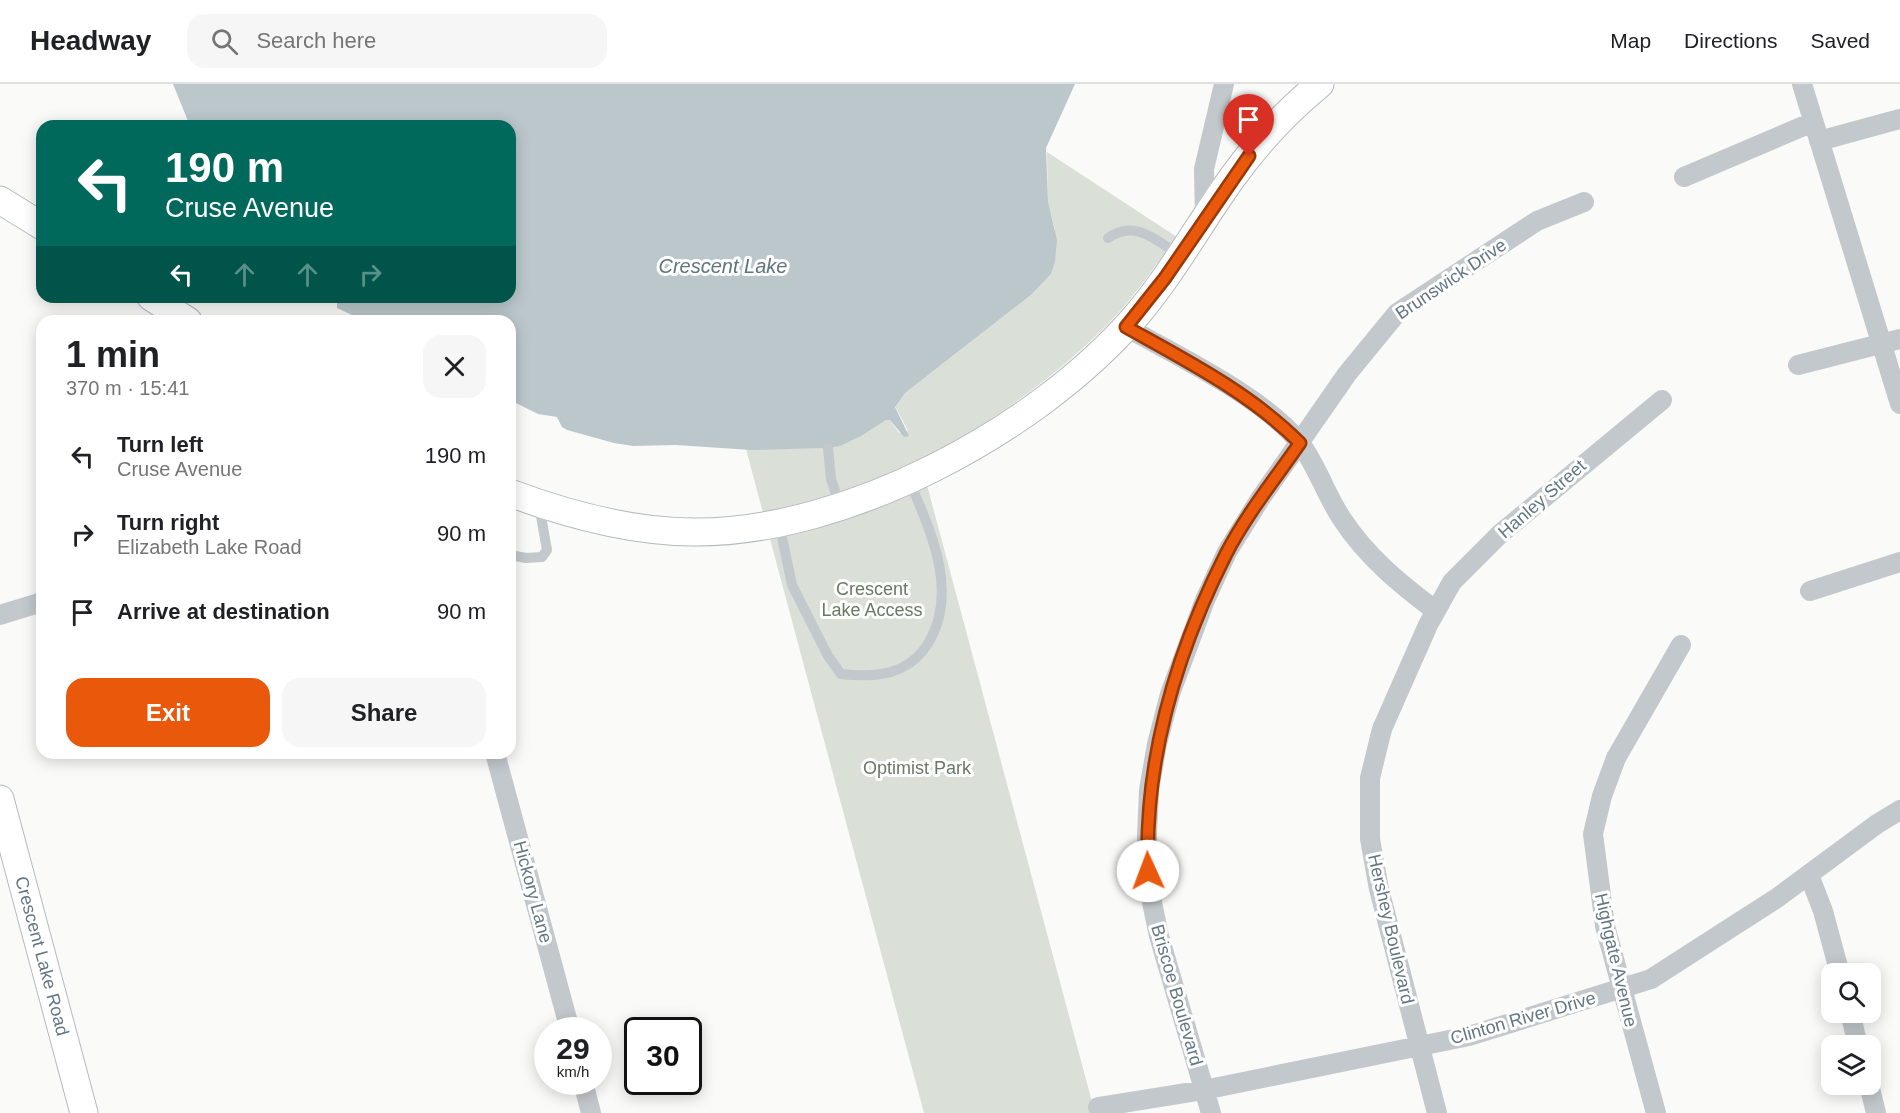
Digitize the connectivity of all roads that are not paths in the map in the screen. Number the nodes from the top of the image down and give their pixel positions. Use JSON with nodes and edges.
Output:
{"nodes":[{"id":1,"x":1224,"y":84,"type":"edge"},
{"id":2,"x":1320,"y":84,"type":"edge"},
{"id":3,"x":1802,"y":84,"type":"edge"},
{"id":4,"x":1900,"y":119,"type":"edge"},
{"id":5,"x":1816,"y":131,"type":"junction"},
{"id":6,"x":1684,"y":177,"type":"dead end"},
{"id":7,"x":0,"y":200,"type":"edge"},
{"id":8,"x":1584,"y":202,"type":"dead end"},
{"id":9,"x":1205,"y":217,"type":"junction"},
{"id":10,"x":36,"y":222,"type":"edge"},
{"id":11,"x":1108,"y":238,"type":"dead end"},
{"id":12,"x":1180,"y":255,"type":"junction"},
{"id":13,"x":160,"y":303,"type":"edge"},
{"id":14,"x":179,"y":315,"type":"edge"},
{"id":15,"x":1126,"y":327,"type":"junction"},
{"id":16,"x":1891,"y":341,"type":"edge"},
{"id":17,"x":1798,"y":365,"type":"dead end"},
{"id":18,"x":1662,"y":400,"type":"dead end"},
{"id":19,"x":1900,"y":404,"type":"edge"},
{"id":20,"x":1300,"y":443,"type":"junction"},
{"id":21,"x":828,"y":448,"type":"dead end"},
{"id":22,"x":909,"y":479,"type":"junction"},
{"id":23,"x":516,"y":495,"type":"edge"},
{"id":24,"x":539,"y":503,"type":"junction"},
{"id":25,"x":840,"y":506,"type":"junction"},
{"id":26,"x":779,"y":522,"type":"junction"},
{"id":27,"x":516,"y":556,"type":"edge"},
{"id":28,"x":1900,"y":562,"type":"edge"},
{"id":29,"x":1810,"y":591,"type":"dead end"},
{"id":30,"x":36,"y":604,"type":"edge"},
{"id":31,"x":1436,"y":611,"type":"junction"},
{"id":32,"x":0,"y":615,"type":"edge"},
{"id":33,"x":1681,"y":645,"type":"dead end"},
{"id":34,"x":497,"y":759,"type":"edge"},
{"id":35,"x":0,"y":799,"type":"edge"},
{"id":36,"x":1900,"y":810,"type":"edge"},
{"id":37,"x":1809,"y":875,"type":"junction"},
{"id":38,"x":1836,"y":963,"type":"edge"},
{"id":39,"x":1621,"y":988,"type":"junction"},
{"id":40,"x":566,"y":1017,"type":"edge"},
{"id":41,"x":1419,"y":1047,"type":"junction"},
{"id":42,"x":1204,"y":1089,"type":"junction"},
{"id":43,"x":586,"y":1095,"type":"edge"},
{"id":44,"x":1872,"y":1095,"type":"edge"},
{"id":45,"x":1098,"y":1107,"type":"dead end"},
{"id":46,"x":84,"y":1113,"type":"edge"},
{"id":47,"x":591,"y":1113,"type":"edge"},
{"id":48,"x":1211,"y":1113,"type":"edge"},
{"id":49,"x":1437,"y":1113,"type":"edge"},
{"id":50,"x":1656,"y":1113,"type":"edge"},
{"id":51,"x":1876,"y":1113,"type":"edge"}],
"edges":[{"from":1,"to":9,"type":"street"},
{"from":2,"to":9,"type":"street"},
{"from":3,"to":5,"type":"street"},
{"from":4,"to":5,"type":"street"},
{"from":5,"to":6,"type":"street"},
{"from":5,"to":16,"type":"street"},
{"from":7,"to":10,"type":"street"},
{"from":8,"to":20,"type":"street","name":"Brunswick Drive"},
{"from":9,"to":12,"type":"street"},
{"from":11,"to":12,"type":"lane"},
{"from":12,"to":15,"type":"street"},
{"from":13,"to":14,"type":"street"},
{"from":15,"to":20,"type":"street"},
{"from":15,"to":22,"type":"street"},
{"from":16,"to":17,"type":"street"},
{"from":16,"to":19,"type":"street"},
{"from":18,"to":31,"type":"street","name":"Hanley Street"},
{"from":20,"to":31,"type":"street"},
{"from":20,"to":42,"type":"street","name":"Briscoe Boulevard"},
{"from":21,"to":25,"type":"lane"},
{"from":22,"to":25,"type":"street"},
{"from":22,"to":26,"type":"lane"},
{"from":23,"to":24,"type":"street"},
{"from":24,"to":26,"type":"street"},
{"from":24,"to":27,"type":"lane"},
{"from":25,"to":26,"type":"street"},
{"from":28,"to":29,"type":"street"},
{"from":30,"to":32,"type":"street"},
{"from":31,"to":41,"type":"street","name":"Hershey Boulevard"},
{"from":33,"to":39,"type":"street","name":"Highgate Avenue"},
{"from":34,"to":40,"type":"street","name":"Hickory Lane"},
{"from":35,"to":46,"type":"street","name":"Crescent Lake Road"},
{"from":36,"to":37,"type":"street","name":"Clinton River Drive"},
{"from":37,"to":38,"type":"street"},
{"from":37,"to":39,"type":"street","name":"Clinton River Drive"},
{"from":39,"to":41,"type":"street","name":"Clinton River Drive"},
{"from":39,"to":50,"type":"street","name":"Highgate Avenue"},
{"from":41,"to":42,"type":"street","name":"Clinton River Drive"},
{"from":41,"to":49,"type":"street","name":"Hershey Boulevard"},
{"from":42,"to":45,"type":"street","name":"Clinton River Drive"},
{"from":42,"to":48,"type":"street","name":"Briscoe Boulevard"},
{"from":43,"to":47,"type":"street"},
{"from":44,"to":51,"type":"street"}]}
